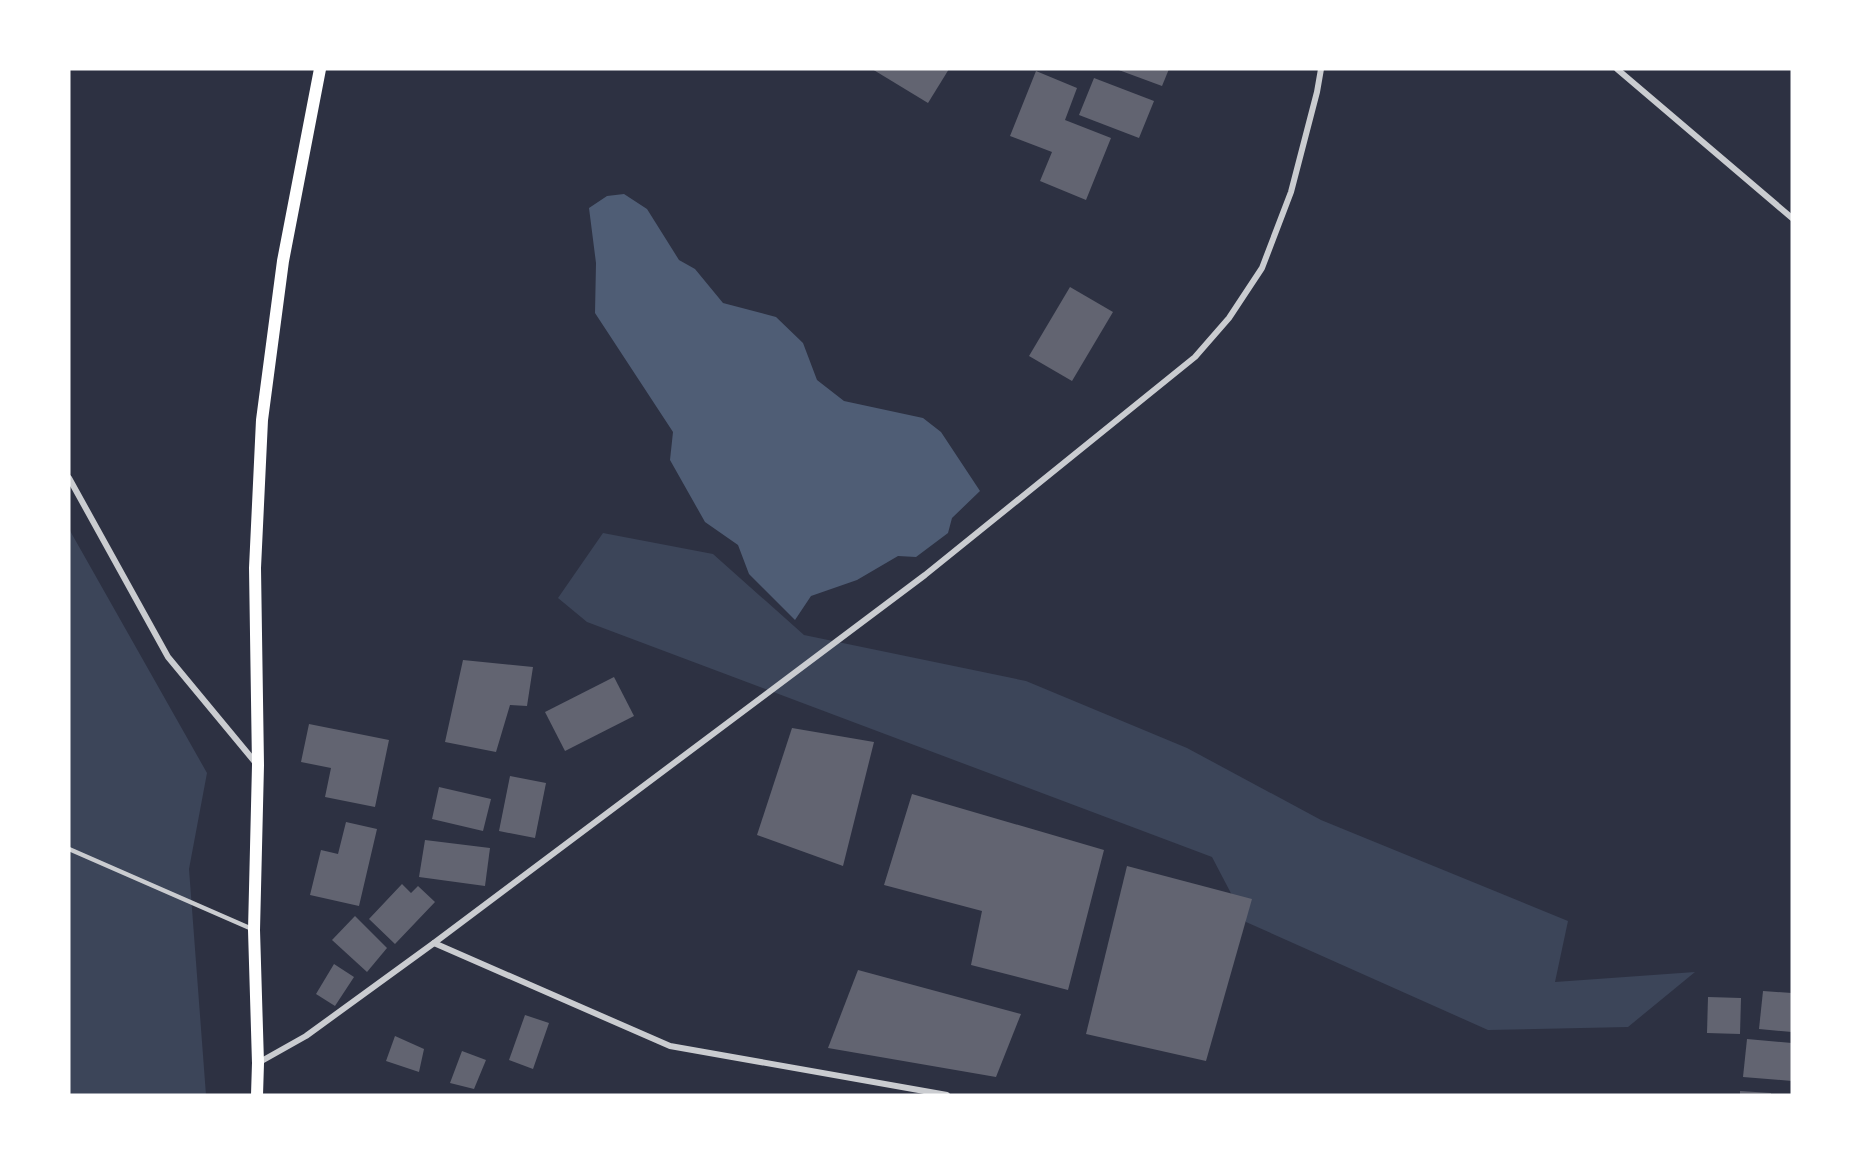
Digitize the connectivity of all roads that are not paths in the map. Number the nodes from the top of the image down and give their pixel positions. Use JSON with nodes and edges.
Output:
{"nodes":[{"id":1,"x":320,"y":69,"type":"edge"},
{"id":2,"x":1321,"y":69,"type":"edge"},
{"id":3,"x":1617,"y":69,"type":"edge"},
{"id":4,"x":1792,"y":218,"type":"edge"},
{"id":5,"x":69,"y":478,"type":"edge"},
{"id":6,"x":258,"y":765,"type":"junction"},
{"id":7,"x":69,"y":849,"type":"edge"},
{"id":8,"x":254,"y":930,"type":"junction"},
{"id":9,"x":434,"y":943,"type":"junction"},
{"id":10,"x":258,"y":1063,"type":"junction"},
{"id":11,"x":257,"y":1095,"type":"edge"},
{"id":12,"x":947,"y":1095,"type":"edge"}],
"edges":[{"from":1,"to":6,"type":"main road"},
{"from":2,"to":9,"type":"street"},
{"from":3,"to":4,"type":"street"},
{"from":5,"to":6,"type":"street"},
{"from":6,"to":8,"type":"main road"},
{"from":7,"to":8,"type":"lane"},
{"from":8,"to":10,"type":"main road"},
{"from":9,"to":10,"type":"street"},
{"from":9,"to":12,"type":"street"},
{"from":10,"to":11,"type":"main road"}]}
